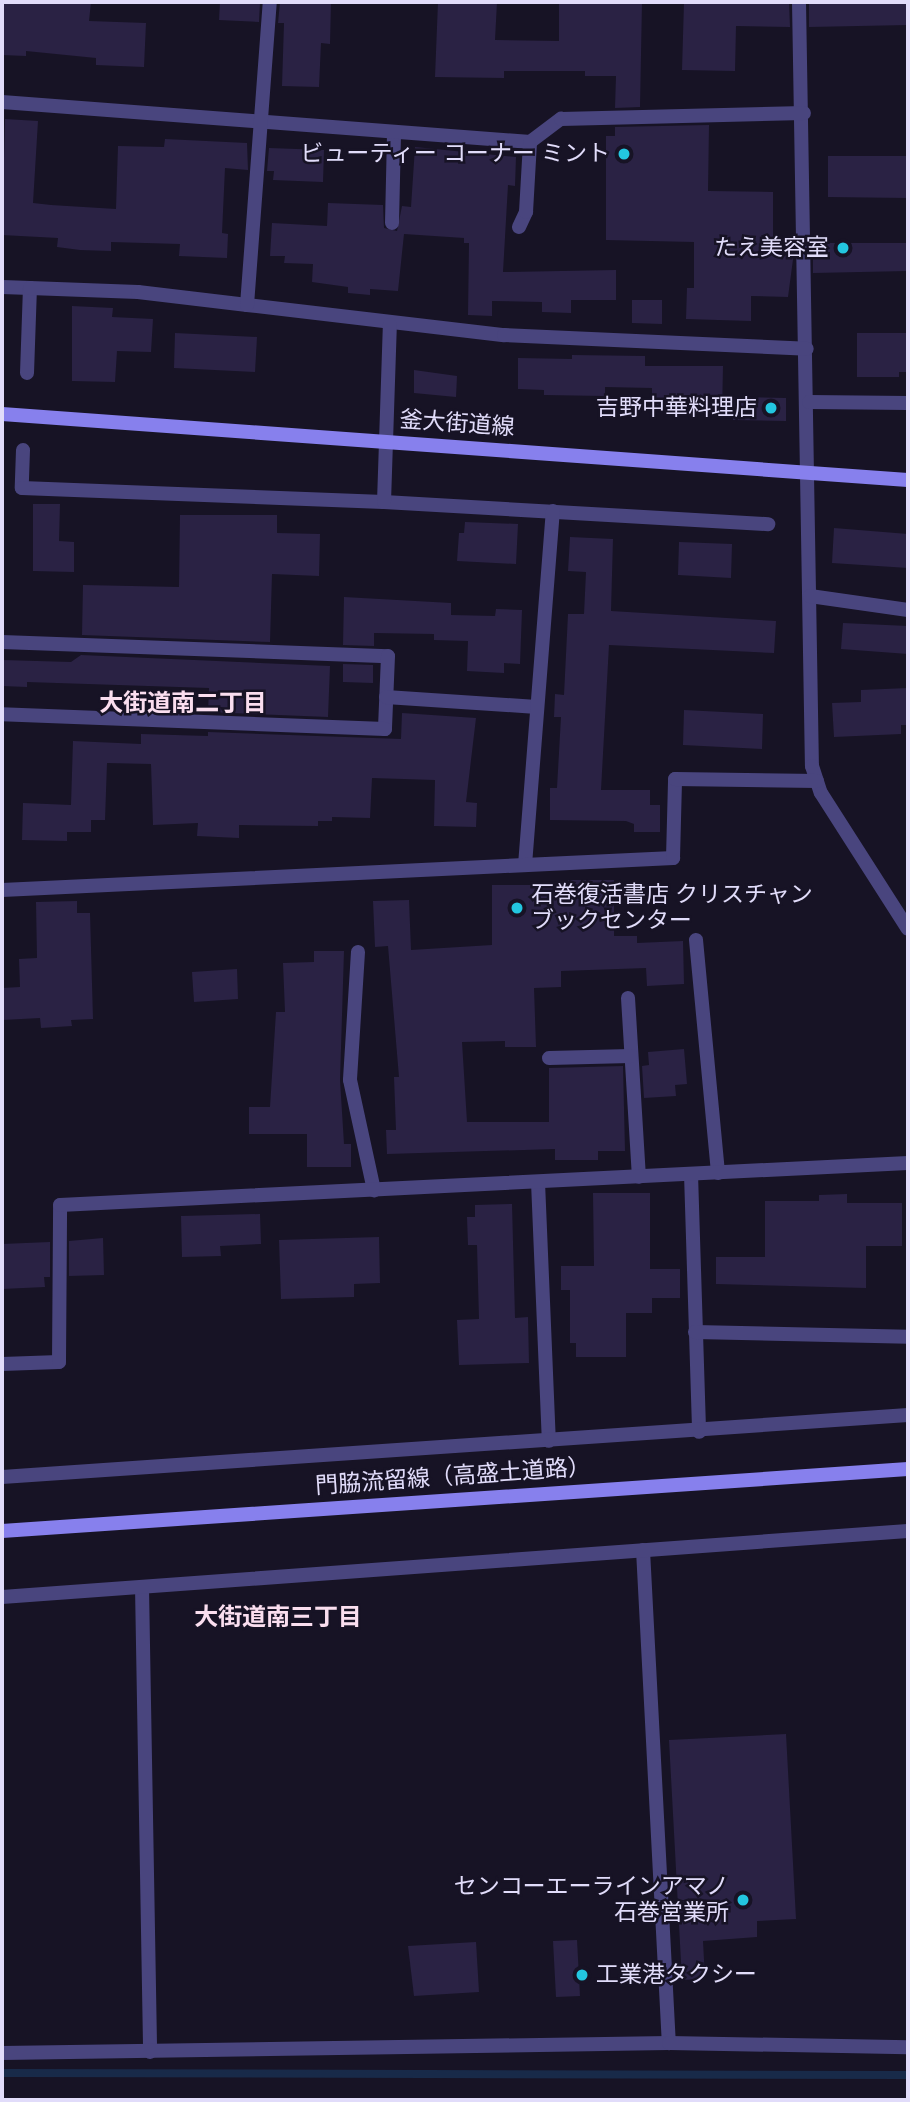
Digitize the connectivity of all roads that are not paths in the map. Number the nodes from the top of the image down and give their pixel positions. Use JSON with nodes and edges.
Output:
{"nodes":[{"id":1,"x":270,"y":2,"type":"edge"},
{"id":2,"x":799,"y":2,"type":"edge"},
{"id":3,"x":2,"y":102,"type":"edge"},
{"id":4,"x":804,"y":113,"type":"junction"},
{"id":5,"x":263,"y":123,"type":"junction"},
{"id":6,"x":394,"y":133,"type":"junction"},
{"id":7,"x":530,"y":142,"type":"junction"},
{"id":8,"x":392,"y":223,"type":"dead end"},
{"id":9,"x":519,"y":227,"type":"dead end"},
{"id":10,"x":2,"y":287,"type":"edge"},
{"id":11,"x":30,"y":288,"type":"junction"},
{"id":12,"x":247,"y":305,"type":"junction"},
{"id":13,"x":390,"y":325,"type":"junction"},
{"id":14,"x":807,"y":349,"type":"junction"},
{"id":15,"x":27,"y":373,"type":"dead end"},
{"id":16,"x":809,"y":402,"type":"junction"},
{"id":17,"x":908,"y":403,"type":"edge"},
{"id":18,"x":2,"y":414,"type":"edge"},
{"id":19,"x":388,"y":442,"type":"junction"},
{"id":20,"x":23,"y":450,"type":"dead end"},
{"id":21,"x":808,"y":471,"type":"junction"},
{"id":22,"x":908,"y":480,"type":"edge"},
{"id":23,"x":384,"y":502,"type":"junction"},
{"id":24,"x":553,"y":511,"type":"junction"},
{"id":25,"x":768,"y":524,"type":"dead end"},
{"id":26,"x":810,"y":596,"type":"junction"},
{"id":27,"x":908,"y":610,"type":"edge"},
{"id":28,"x":2,"y":642,"type":"edge"},
{"id":29,"x":387,"y":697,"type":"junction"},
{"id":30,"x":537,"y":707,"type":"junction"},
{"id":31,"x":2,"y":714,"type":"edge"},
{"id":32,"x":817,"y":781,"type":"junction"},
{"id":33,"x":525,"y":865,"type":"junction"},
{"id":34,"x":2,"y":890,"type":"edge"},
{"id":35,"x":908,"y":929,"type":"edge"},
{"id":36,"x":696,"y":940,"type":"dead end"},
{"id":37,"x":358,"y":952,"type":"dead end"},
{"id":38,"x":628,"y":998,"type":"dead end"},
{"id":39,"x":631,"y":1056,"type":"junction"},
{"id":40,"x":549,"y":1058,"type":"dead end"},
{"id":41,"x":908,"y":1163,"type":"edge"},
{"id":42,"x":718,"y":1173,"type":"junction"},
{"id":43,"x":691,"y":1174,"type":"junction"},
{"id":44,"x":639,"y":1177,"type":"junction"},
{"id":45,"x":538,"y":1182,"type":"junction"},
{"id":46,"x":374,"y":1190,"type":"junction"},
{"id":47,"x":695,"y":1332,"type":"junction"},
{"id":48,"x":908,"y":1337,"type":"edge"},
{"id":49,"x":2,"y":1364,"type":"edge"},
{"id":50,"x":908,"y":1415,"type":"edge"},
{"id":51,"x":699,"y":1432,"type":"junction"},
{"id":52,"x":549,"y":1441,"type":"junction"},
{"id":53,"x":908,"y":1469,"type":"edge"},
{"id":54,"x":2,"y":1477,"type":"edge"},
{"id":55,"x":2,"y":1531,"type":"edge"},
{"id":56,"x":908,"y":1531,"type":"edge"},
{"id":57,"x":643,"y":1550,"type":"junction"},
{"id":58,"x":142,"y":1587,"type":"junction"},
{"id":59,"x":2,"y":1597,"type":"edge"},
{"id":60,"x":669,"y":2043,"type":"junction"},
{"id":61,"x":908,"y":2047,"type":"edge"},
{"id":62,"x":150,"y":2052,"type":"junction"},
{"id":63,"x":2,"y":2053,"type":"edge"}],
"edges":[{"from":1,"to":5,"type":"street"},
{"from":2,"to":4,"type":"street"},
{"from":3,"to":5,"type":"street"},
{"from":4,"to":7,"type":"street"},
{"from":4,"to":14,"type":"street"},
{"from":5,"to":6,"type":"street"},
{"from":5,"to":12,"type":"street"},
{"from":6,"to":7,"type":"street"},
{"from":6,"to":8,"type":"street"},
{"from":7,"to":9,"type":"street"},
{"from":10,"to":11,"type":"street"},
{"from":11,"to":12,"type":"street"},
{"from":11,"to":15,"type":"street"},
{"from":12,"to":13,"type":"street"},
{"from":13,"to":14,"type":"street"},
{"from":13,"to":19,"type":"street"},
{"from":14,"to":16,"type":"street"},
{"from":16,"to":17,"type":"street"},
{"from":16,"to":21,"type":"street"},
{"from":18,"to":19,"type":"street","name":"釜大街道線"},
{"from":19,"to":21,"type":"street","name":"釜大街道線"},
{"from":19,"to":23,"type":"street"},
{"from":20,"to":23,"type":"street"},
{"from":21,"to":22,"type":"street","name":"釜大街道線"},
{"from":21,"to":26,"type":"street"},
{"from":23,"to":24,"type":"street"},
{"from":24,"to":25,"type":"street"},
{"from":24,"to":30,"type":"street"},
{"from":26,"to":27,"type":"street"},
{"from":26,"to":32,"type":"street"},
{"from":28,"to":29,"type":"street"},
{"from":29,"to":30,"type":"street"},
{"from":29,"to":31,"type":"street"},
{"from":30,"to":33,"type":"street"},
{"from":32,"to":33,"type":"street"},
{"from":32,"to":35,"type":"street"},
{"from":33,"to":34,"type":"street"},
{"from":36,"to":42,"type":"street"},
{"from":37,"to":46,"type":"street"},
{"from":38,"to":39,"type":"street"},
{"from":39,"to":40,"type":"street"},
{"from":39,"to":44,"type":"street"},
{"from":41,"to":42,"type":"street"},
{"from":42,"to":43,"type":"street"},
{"from":43,"to":44,"type":"street"},
{"from":43,"to":47,"type":"street"},
{"from":44,"to":45,"type":"street"},
{"from":45,"to":46,"type":"street"},
{"from":45,"to":52,"type":"street"},
{"from":46,"to":49,"type":"street"},
{"from":47,"to":48,"type":"street"},
{"from":47,"to":51,"type":"street"},
{"from":50,"to":51,"type":"street"},
{"from":51,"to":52,"type":"street"},
{"from":52,"to":54,"type":"street"},
{"from":53,"to":55,"type":"street","name":"門脇流留線（高盛土道路）"},
{"from":56,"to":57,"type":"street"},
{"from":57,"to":58,"type":"street"},
{"from":57,"to":60,"type":"street"},
{"from":58,"to":59,"type":"street"},
{"from":58,"to":62,"type":"street"},
{"from":60,"to":61,"type":"street"},
{"from":60,"to":62,"type":"street"},
{"from":62,"to":63,"type":"street"}]}
